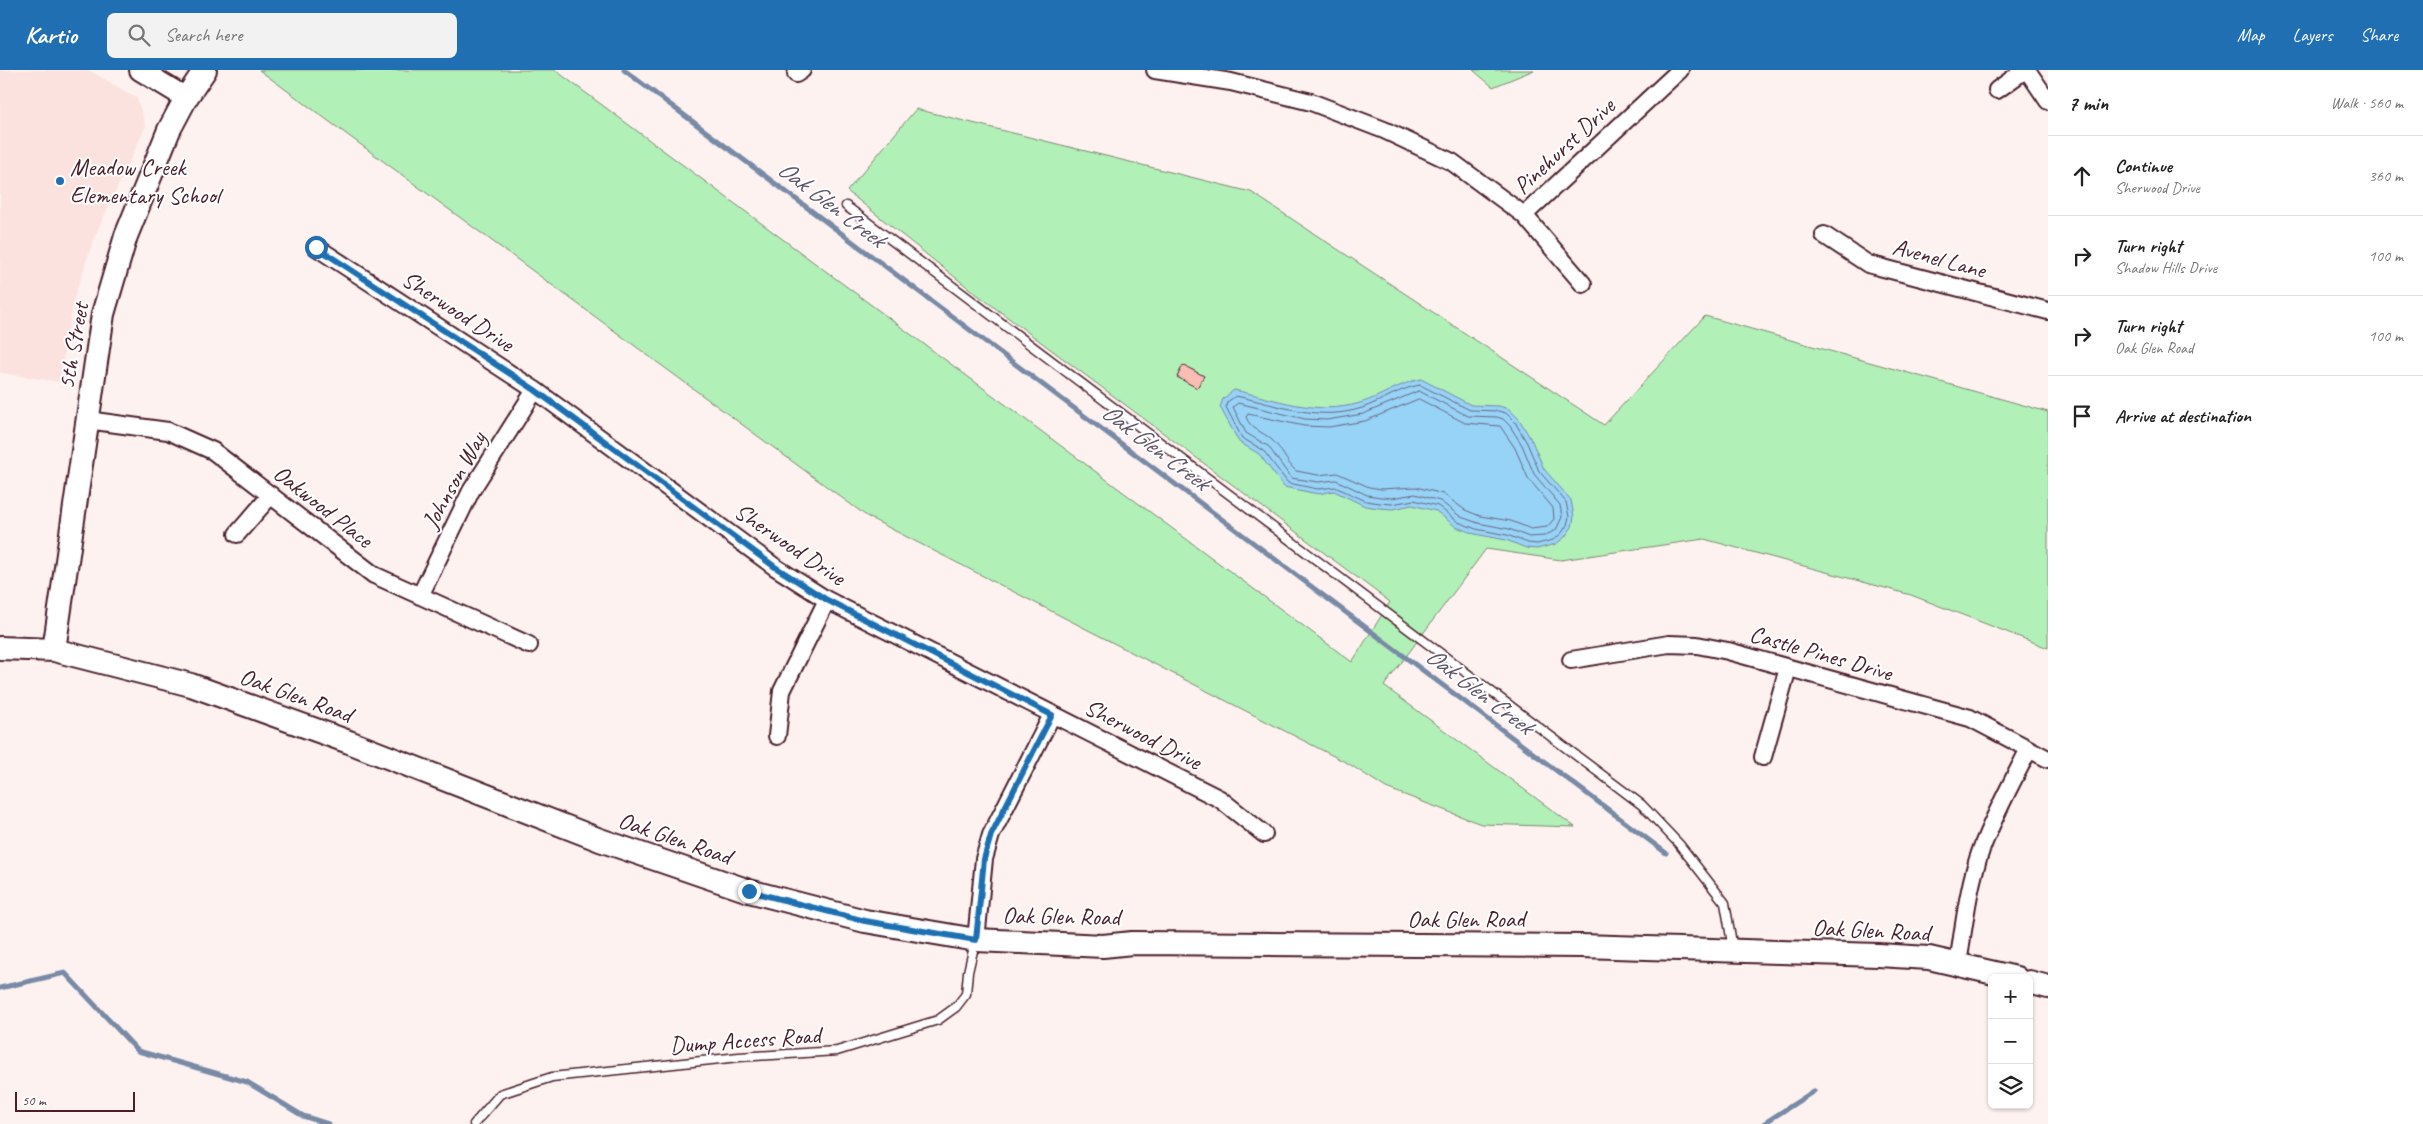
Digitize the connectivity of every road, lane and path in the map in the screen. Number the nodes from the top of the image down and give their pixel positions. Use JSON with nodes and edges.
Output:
{"nodes":[{"id":1,"x":140,"y":70,"type":"edge"},
{"id":2,"x":205,"y":70,"type":"edge"},
{"id":3,"x":1155,"y":70,"type":"edge"},
{"id":4,"x":1680,"y":70,"type":"edge"},
{"id":5,"x":2026,"y":70,"type":"edge"},
{"id":6,"x":1996,"y":90,"type":"dead end"},
{"id":7,"x":186,"y":98,"type":"junction"},
{"id":8,"x":2048,"y":101,"type":"edge"},
{"id":9,"x":846,"y":206,"type":"dead end"},
{"id":10,"x":1524,"y":215,"type":"junction"},
{"id":11,"x":1824,"y":235,"type":"dead end"},
{"id":12,"x":316,"y":247,"type":"dead end"},
{"id":13,"x":1583,"y":284,"type":"dead end"},
{"id":14,"x":2048,"y":312,"type":"edge"},
{"id":15,"x":535,"y":390,"type":"junction"},
{"id":16,"x":87,"y":420,"type":"junction"},
{"id":17,"x":271,"y":495,"type":"junction"},
{"id":18,"x":237,"y":534,"type":"dead end"},
{"id":19,"x":420,"y":596,"type":"junction"},
{"id":20,"x":827,"y":600,"type":"junction"},
{"id":21,"x":529,"y":645,"type":"dead end"},
{"id":22,"x":0,"y":648,"type":"edge"},
{"id":23,"x":54,"y":650,"type":"junction"},
{"id":24,"x":1571,"y":660,"type":"dead end"},
{"id":25,"x":1788,"y":668,"type":"junction"},
{"id":26,"x":1052,"y":715,"type":"junction"},
{"id":27,"x":777,"y":736,"type":"dead end"},
{"id":28,"x":2029,"y":749,"type":"junction"},
{"id":29,"x":1763,"y":757,"type":"dead end"},
{"id":30,"x":2048,"y":759,"type":"edge"},
{"id":31,"x":1264,"y":834,"type":"dead end"},
{"id":32,"x":976,"y":940,"type":"junction"},
{"id":33,"x":1733,"y":951,"type":"junction"},
{"id":34,"x":1958,"y":964,"type":"junction"},
{"id":35,"x":1999,"y":974,"type":"edge"},
{"id":36,"x":2033,"y":983,"type":"edge"},
{"id":37,"x":2048,"y":987,"type":"edge"},
{"id":38,"x":474,"y":1124,"type":"edge"}],
"edges":[{"from":1,"to":7,"type":"street"},
{"from":2,"to":7,"type":"main road","name":"5th Street"},
{"from":3,"to":10,"type":"street"},
{"from":4,"to":10,"type":"street","name":"Pinehurst Drive"},
{"from":5,"to":6,"type":"street"},
{"from":5,"to":8,"type":"street"},
{"from":7,"to":16,"type":"main road","name":"5th Street"},
{"from":9,"to":33,"type":"lane"},
{"from":10,"to":13,"type":"street"},
{"from":11,"to":14,"type":"street","name":"Avenel Lane"},
{"from":12,"to":15,"type":"street","name":"Sherwood Drive"},
{"from":15,"to":19,"type":"street","name":"Johnson Way"},
{"from":15,"to":20,"type":"street","name":"Sherwood Drive"},
{"from":16,"to":17,"type":"street","name":"Oakwood Place"},
{"from":16,"to":23,"type":"main road","name":"5th Street"},
{"from":17,"to":18,"type":"street"},
{"from":17,"to":19,"type":"street","name":"Oakwood Place"},
{"from":19,"to":21,"type":"street","name":"Oakwood Place"},
{"from":20,"to":26,"type":"street","name":"Sherwood Drive"},
{"from":20,"to":27,"type":"street"},
{"from":22,"to":23,"type":"main road","name":"Oak Glen Road"},
{"from":23,"to":32,"type":"main road","name":"Oak Glen Road"},
{"from":24,"to":25,"type":"street","name":"Castle Pines Drive"},
{"from":25,"to":28,"type":"street","name":"Castle Pines Drive"},
{"from":25,"to":29,"type":"street"},
{"from":26,"to":31,"type":"street","name":"Sherwood Drive"},
{"from":26,"to":32,"type":"street"},
{"from":28,"to":30,"type":"street","name":"Castle Pines Drive"},
{"from":28,"to":34,"type":"street"},
{"from":32,"to":33,"type":"main road","name":"Oak Glen Road"},
{"from":32,"to":38,"type":"lane","name":"Dump Access Road"},
{"from":33,"to":34,"type":"main road","name":"Oak Glen Road"},
{"from":34,"to":35,"type":"main road","name":"Oak Glen Road"},
{"from":36,"to":37,"type":"main road"}]}
